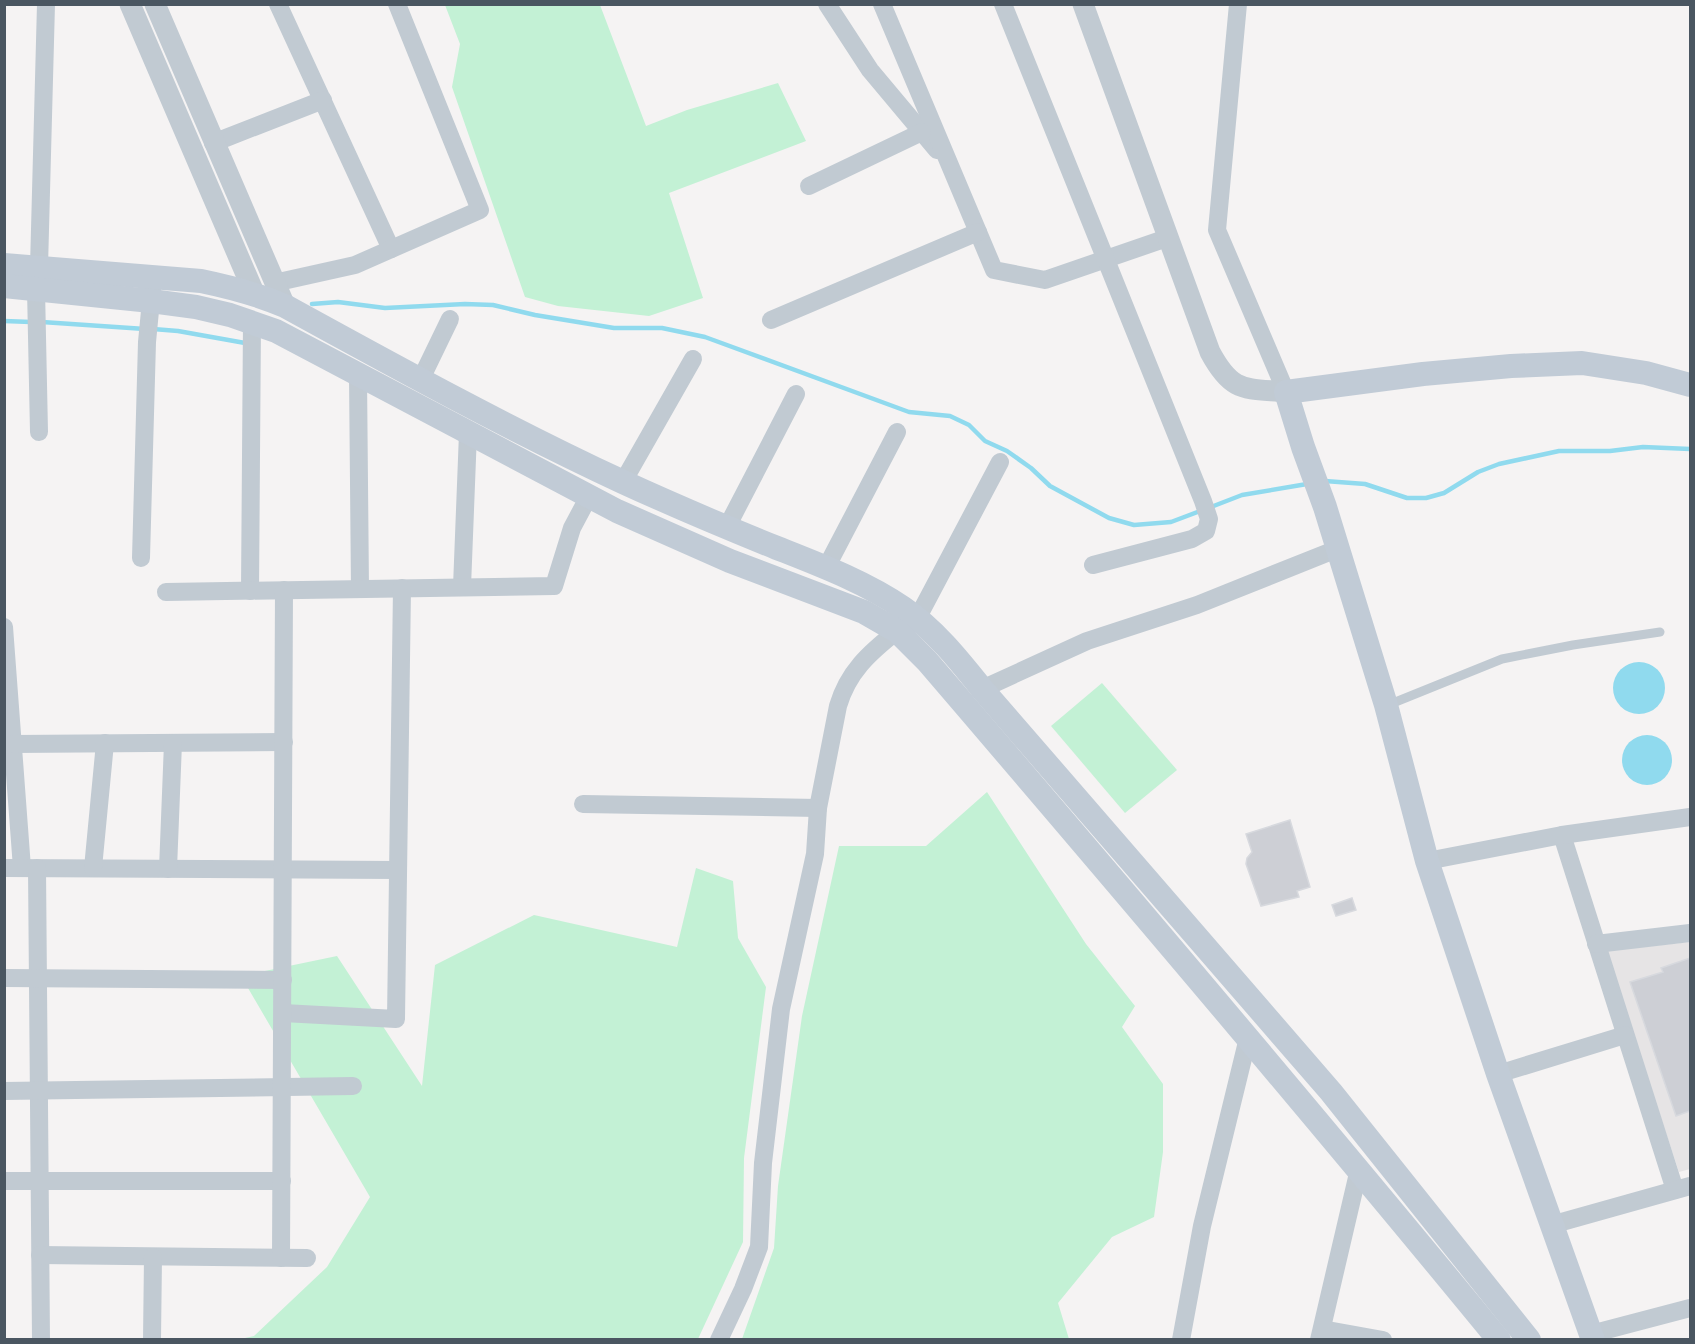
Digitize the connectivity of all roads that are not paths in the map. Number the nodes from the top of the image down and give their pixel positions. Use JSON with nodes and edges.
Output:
{"nodes":[{"id":1,"x":46,"y":4,"type":"edge"},
{"id":2,"x":130,"y":4,"type":"edge"},
{"id":3,"x":278,"y":4,"type":"edge"},
{"id":4,"x":398,"y":4,"type":"edge"},
{"id":5,"x":827,"y":4,"type":"edge"},
{"id":6,"x":882,"y":4,"type":"edge"},
{"id":7,"x":1003,"y":4,"type":"edge"},
{"id":8,"x":1083,"y":4,"type":"edge"},
{"id":9,"x":1238,"y":4,"type":"edge"},
{"id":10,"x":159,"y":6,"type":"edge"},
{"id":11,"x":322,"y":100,"type":"junction"},
{"id":12,"x":191,"y":118,"type":"junction"},
{"id":13,"x":922,"y":132,"type":"junction"},
{"id":14,"x":213,"y":143,"type":"junction"},
{"id":15,"x":948,"y":163,"type":"junction"},
{"id":16,"x":809,"y":186,"type":"dead end"},
{"id":17,"x":978,"y":232,"type":"junction"},
{"id":18,"x":1167,"y":238,"type":"junction"},
{"id":19,"x":391,"y":249,"type":"junction"},
{"id":20,"x":1106,"y":260,"type":"junction"},
{"id":21,"x":4,"y":265,"type":"edge"},
{"id":22,"x":154,"y":276,"type":"junction"},
{"id":23,"x":4,"y":286,"type":"edge"},
{"id":24,"x":37,"y":288,"type":"junction"},
{"id":25,"x":264,"y":289,"type":"junction"},
{"id":26,"x":150,"y":309,"type":"junction"},
{"id":27,"x":450,"y":319,"type":"dead end"},
{"id":28,"x":771,"y":320,"type":"dead end"},
{"id":29,"x":252,"y":321,"type":"junction"},
{"id":30,"x":693,"y":359,"type":"dead end"},
{"id":31,"x":358,"y":376,"type":"junction"},
{"id":32,"x":420,"y":381,"type":"junction"},
{"id":33,"x":1690,"y":385,"type":"edge"},
{"id":34,"x":1286,"y":392,"type":"junction"},
{"id":35,"x":796,"y":394,"type":"dead end"},
{"id":36,"x":39,"y":432,"type":"dead end"},
{"id":37,"x":897,"y":432,"type":"dead end"},
{"id":38,"x":468,"y":434,"type":"junction"},
{"id":39,"x":1000,"y":462,"type":"dead end"},
{"id":40,"x":600,"y":471,"type":"junction"},
{"id":41,"x":623,"y":482,"type":"junction"},
{"id":42,"x":589,"y":496,"type":"junction"},
{"id":43,"x":727,"y":527,"type":"junction"},
{"id":44,"x":1337,"y":549,"type":"junction"},
{"id":45,"x":141,"y":558,"type":"dead end"},
{"id":46,"x":1093,"y":565,"type":"dead end"},
{"id":47,"x":826,"y":568,"type":"junction"},
{"id":48,"x":462,"y":587,"type":"junction"},
{"id":49,"x":402,"y":588,"type":"junction"},
{"id":50,"x":360,"y":589,"type":"junction"},
{"id":51,"x":284,"y":590,"type":"junction"},
{"id":52,"x":250,"y":591,"type":"junction"},
{"id":53,"x":166,"y":592,"type":"dead end"},
{"id":54,"x":917,"y":619,"type":"junction"},
{"id":55,"x":4,"y":627,"type":"edge"},
{"id":56,"x":897,"y":632,"type":"junction"},
{"id":57,"x":1660,"y":632,"type":"dead end"},
{"id":58,"x":982,"y":689,"type":"junction"},
{"id":59,"x":1386,"y":705,"type":"junction"},
{"id":60,"x":284,"y":742,"type":"junction"},
{"id":61,"x":105,"y":743,"type":"junction"},
{"id":62,"x":173,"y":743,"type":"junction"},
{"id":63,"x":13,"y":744,"type":"junction"},
{"id":64,"x":583,"y":804,"type":"dead end"},
{"id":65,"x":818,"y":808,"type":"junction"},
{"id":66,"x":1690,"y":817,"type":"edge"},
{"id":67,"x":1562,"y":835,"type":"junction"},
{"id":68,"x":1427,"y":861,"type":"junction"},
{"id":69,"x":21,"y":868,"type":"edge"},
{"id":70,"x":93,"y":868,"type":"junction"},
{"id":71,"x":168,"y":869,"type":"junction"},
{"id":72,"x":284,"y":869,"type":"junction"},
{"id":73,"x":398,"y":870,"type":"junction"},
{"id":74,"x":1168,"y":903,"type":"junction"},
{"id":75,"x":1147,"y":917,"type":"junction"},
{"id":76,"x":1690,"y":933,"type":"edge"},
{"id":77,"x":1596,"y":944,"type":"junction"},
{"id":78,"x":4,"y":978,"type":"edge"},
{"id":79,"x":38,"y":979,"type":"junction"},
{"id":80,"x":283,"y":980,"type":"junction"},
{"id":81,"x":283,"y":1013,"type":"junction"},
{"id":82,"x":1625,"y":1035,"type":"junction"},
{"id":83,"x":1248,"y":1038,"type":"junction"},
{"id":84,"x":1498,"y":1074,"type":"junction"},
{"id":85,"x":353,"y":1086,"type":"dead end"},
{"id":86,"x":283,"y":1087,"type":"junction"},
{"id":87,"x":39,"y":1090,"type":"junction"},
{"id":88,"x":4,"y":1091,"type":"edge"},
{"id":89,"x":1359,"y":1169,"type":"junction"},
{"id":90,"x":4,"y":1181,"type":"edge"},
{"id":91,"x":40,"y":1181,"type":"junction"},
{"id":92,"x":282,"y":1181,"type":"junction"},
{"id":93,"x":1683,"y":1188,"type":"edge"},
{"id":94,"x":1551,"y":1225,"type":"junction"},
{"id":95,"x":40,"y":1256,"type":"junction"},
{"id":96,"x":153,"y":1257,"type":"junction"},
{"id":97,"x":281,"y":1258,"type":"junction"},
{"id":98,"x":308,"y":1258,"type":"dead end"},
{"id":99,"x":1690,"y":1308,"type":"edge"},
{"id":100,"x":1321,"y":1334,"type":"edge"},
{"id":101,"x":1590,"y":1338,"type":"edge"},
{"id":102,"x":41,"y":1340,"type":"edge"},
{"id":103,"x":152,"y":1340,"type":"edge"},
{"id":104,"x":719,"y":1340,"type":"edge"},
{"id":105,"x":1181,"y":1340,"type":"edge"},
{"id":106,"x":1383,"y":1340,"type":"edge"},
{"id":107,"x":1499,"y":1340,"type":"edge"},
{"id":108,"x":1529,"y":1340,"type":"edge"}],
"edges":[{"from":1,"to":24,"type":"street"},
{"from":2,"to":12,"type":"street"},
{"from":3,"to":11,"type":"street"},
{"from":4,"to":19,"type":"street"},
{"from":5,"to":13,"type":"street"},
{"from":6,"to":15,"type":"street"},
{"from":7,"to":20,"type":"street"},
{"from":8,"to":18,"type":"street"},
{"from":9,"to":34,"type":"street"},
{"from":10,"to":12,"type":"street"},
{"from":11,"to":14,"type":"street"},
{"from":11,"to":19,"type":"street"},
{"from":12,"to":14,"type":"street"},
{"from":12,"to":25,"type":"street"},
{"from":13,"to":15,"type":"street"},
{"from":13,"to":16,"type":"street"},
{"from":14,"to":25,"type":"street"},
{"from":15,"to":17,"type":"street"},
{"from":17,"to":20,"type":"street"},
{"from":17,"to":28,"type":"street"},
{"from":18,"to":20,"type":"street"},
{"from":18,"to":34,"type":"street"},
{"from":19,"to":25,"type":"street"},
{"from":20,"to":46,"type":"street"},
{"from":21,"to":24,"type":"main road"},
{"from":22,"to":24,"type":"main road"},
{"from":22,"to":25,"type":"main road"},
{"from":22,"to":26,"type":"street"},
{"from":23,"to":24,"type":"main road"},
{"from":24,"to":26,"type":"main road"},
{"from":24,"to":36,"type":"street"},
{"from":25,"to":32,"type":"main road"},
{"from":26,"to":29,"type":"main road"},
{"from":26,"to":45,"type":"street"},
{"from":27,"to":32,"type":"street"},
{"from":29,"to":31,"type":"main road"},
{"from":29,"to":52,"type":"street"},
{"from":30,"to":41,"type":"street"},
{"from":31,"to":38,"type":"main road"},
{"from":31,"to":50,"type":"street"},
{"from":32,"to":40,"type":"main road"},
{"from":33,"to":34,"type":"main road"},
{"from":34,"to":44,"type":"main road"},
{"from":35,"to":43,"type":"street"},
{"from":37,"to":47,"type":"street"},
{"from":38,"to":42,"type":"main road"},
{"from":38,"to":48,"type":"street"},
{"from":39,"to":54,"type":"street"},
{"from":40,"to":41,"type":"main road"},
{"from":40,"to":42,"type":"main road"},
{"from":41,"to":43,"type":"main road"},
{"from":42,"to":48,"type":"street"},
{"from":42,"to":56,"type":"main road"},
{"from":43,"to":47,"type":"main road"},
{"from":44,"to":58,"type":"street"},
{"from":44,"to":59,"type":"main road"},
{"from":47,"to":54,"type":"main road"},
{"from":48,"to":49,"type":"street"},
{"from":49,"to":50,"type":"street"},
{"from":49,"to":73,"type":"street"},
{"from":50,"to":51,"type":"street"},
{"from":51,"to":52,"type":"street"},
{"from":51,"to":60,"type":"street"},
{"from":52,"to":53,"type":"street"},
{"from":54,"to":58,"type":"main road"},
{"from":55,"to":63,"type":"street"},
{"from":56,"to":65,"type":"street"},
{"from":56,"to":75,"type":"main road"},
{"from":57,"to":59,"type":"lane"},
{"from":58,"to":74,"type":"main road"},
{"from":59,"to":68,"type":"main road"},
{"from":60,"to":62,"type":"street"},
{"from":60,"to":72,"type":"street"},
{"from":61,"to":62,"type":"street"},
{"from":61,"to":63,"type":"street"},
{"from":61,"to":70,"type":"street"},
{"from":62,"to":71,"type":"street"},
{"from":63,"to":69,"type":"street"},
{"from":64,"to":65,"type":"street"},
{"from":65,"to":104,"type":"street"},
{"from":66,"to":67,"type":"street"},
{"from":67,"to":68,"type":"street"},
{"from":67,"to":77,"type":"street"},
{"from":68,"to":84,"type":"main road"},
{"from":69,"to":70,"type":"street"},
{"from":69,"to":79,"type":"street"},
{"from":70,"to":71,"type":"street"},
{"from":71,"to":72,"type":"street"},
{"from":72,"to":73,"type":"street"},
{"from":72,"to":80,"type":"street"},
{"from":73,"to":81,"type":"street"},
{"from":74,"to":75,"type":"main road"},
{"from":74,"to":108,"type":"main road"},
{"from":75,"to":83,"type":"main road"},
{"from":76,"to":77,"type":"street"},
{"from":77,"to":82,"type":"street"},
{"from":78,"to":79,"type":"street"},
{"from":79,"to":80,"type":"street"},
{"from":79,"to":87,"type":"street"},
{"from":80,"to":81,"type":"street"},
{"from":81,"to":86,"type":"street"},
{"from":82,"to":84,"type":"street"},
{"from":82,"to":93,"type":"street"},
{"from":83,"to":89,"type":"main road"},
{"from":83,"to":105,"type":"street"},
{"from":84,"to":94,"type":"main road"},
{"from":85,"to":86,"type":"street"},
{"from":86,"to":87,"type":"street"},
{"from":86,"to":92,"type":"street"},
{"from":87,"to":88,"type":"street"},
{"from":87,"to":91,"type":"street"},
{"from":89,"to":100,"type":"street"},
{"from":89,"to":107,"type":"main road"},
{"from":90,"to":91,"type":"street"},
{"from":91,"to":92,"type":"street"},
{"from":91,"to":95,"type":"street"},
{"from":92,"to":97,"type":"street"},
{"from":93,"to":94,"type":"street"},
{"from":94,"to":101,"type":"main road"},
{"from":95,"to":96,"type":"street"},
{"from":95,"to":102,"type":"street"},
{"from":96,"to":97,"type":"street"},
{"from":96,"to":103,"type":"street"},
{"from":97,"to":98,"type":"street"},
{"from":99,"to":101,"type":"street"},
{"from":100,"to":106,"type":"street"}]}
